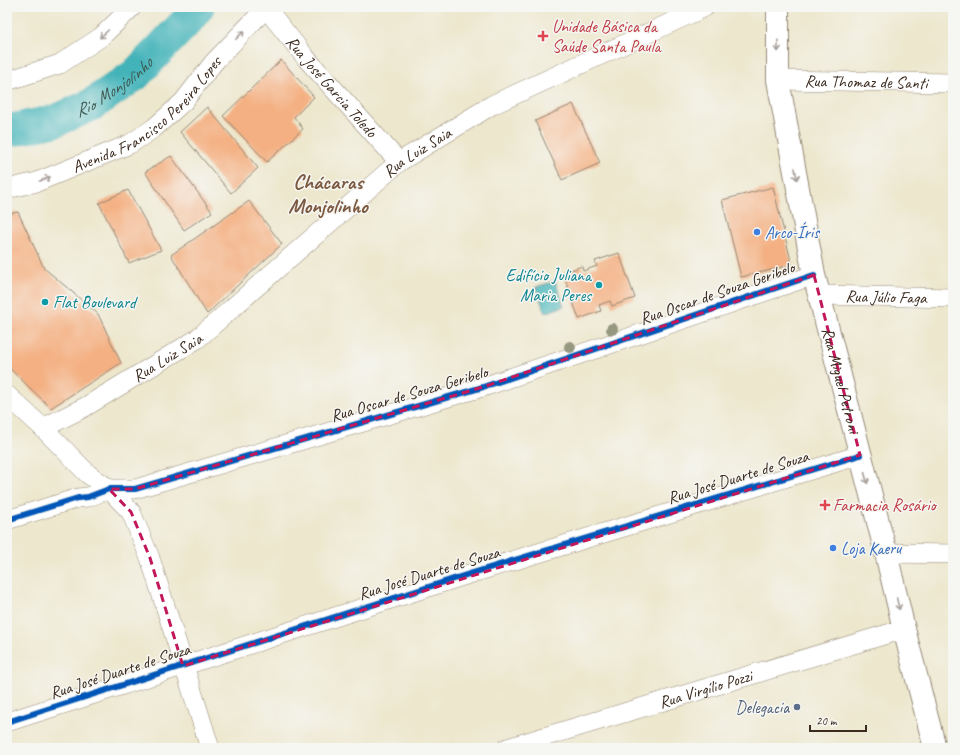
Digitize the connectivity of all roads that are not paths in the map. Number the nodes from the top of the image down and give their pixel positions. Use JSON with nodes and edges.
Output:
{"nodes":[{"id":1,"x":132,"y":7,"type":"edge"},
{"id":2,"x":267,"y":7,"type":"edge"},
{"id":3,"x":704,"y":7,"type":"edge"},
{"id":4,"x":778,"y":7,"type":"edge"},
{"id":5,"x":778,"y":80,"type":"junction"},
{"id":6,"x":7,"y":81,"type":"edge"},
{"id":7,"x":953,"y":83,"type":"edge"},
{"id":8,"x":399,"y":162,"type":"junction"},
{"id":9,"x":7,"y":189,"type":"edge"},
{"id":10,"x":817,"y":285,"type":"junction"},
{"id":11,"x":953,"y":298,"type":"edge"},
{"id":12,"x":7,"y":395,"type":"edge"},
{"id":13,"x":43,"y":428,"type":"junction"},
{"id":14,"x":860,"y":455,"type":"junction"},
{"id":15,"x":109,"y":489,"type":"junction"},
{"id":16,"x":7,"y":520,"type":"edge"},
{"id":17,"x":886,"y":553,"type":"junction"},
{"id":18,"x":953,"y":554,"type":"edge"},
{"id":19,"x":904,"y":629,"type":"junction"},
{"id":20,"x":183,"y":666,"type":"junction"},
{"id":21,"x":7,"y":722,"type":"edge"},
{"id":22,"x":210,"y":748,"type":"edge"},
{"id":23,"x":507,"y":748,"type":"edge"},
{"id":24,"x":936,"y":748,"type":"edge"}],
"edges":[{"from":1,"to":6,"type":"street","one_way":true},
{"from":2,"to":8,"type":"street","name":"Rua José Garcia Toledo"},
{"from":9,"to":2,"type":"street","name":"Avenida Francisco Pereira Lopes","one_way":true},
{"from":3,"to":8,"type":"street","name":"Rua Luiz Saia"},
{"from":4,"to":5,"type":"main road","name":"Rua Miguel Petroni","one_way":true},
{"from":5,"to":7,"type":"street","name":"Rua Thomaz de Santi"},
{"from":5,"to":10,"type":"main road","name":"Rua Miguel Petroni","one_way":true},
{"from":8,"to":13,"type":"street","name":"Rua Luiz Saia"},
{"from":10,"to":11,"type":"street","name":"Rua Júlio Faga"},
{"from":10,"to":14,"type":"main road","name":"Rua Miguel Petroni"},
{"from":10,"to":15,"type":"street","name":"Rua Oscar de Souza Geribelo"},
{"from":12,"to":13,"type":"street"},
{"from":13,"to":15,"type":"street"},
{"from":14,"to":17,"type":"main road","name":"Rua Miguel Petroni","one_way":true},
{"from":14,"to":20,"type":"street","name":"Rua José Duarte de Souza"},
{"from":15,"to":16,"type":"street","name":"Rua Oscar de Souza Geribelo"},
{"from":15,"to":20,"type":"street"},
{"from":17,"to":18,"type":"street"},
{"from":17,"to":19,"type":"main road","name":"Rua Miguel Petroni","one_way":true},
{"from":19,"to":23,"type":"street","name":"Rua Virgílio Pozzi"},
{"from":19,"to":24,"type":"main road","name":"Rua Miguel Petroni"},
{"from":20,"to":21,"type":"street","name":"Rua José Duarte de Souza"},
{"from":20,"to":22,"type":"street"}]}
